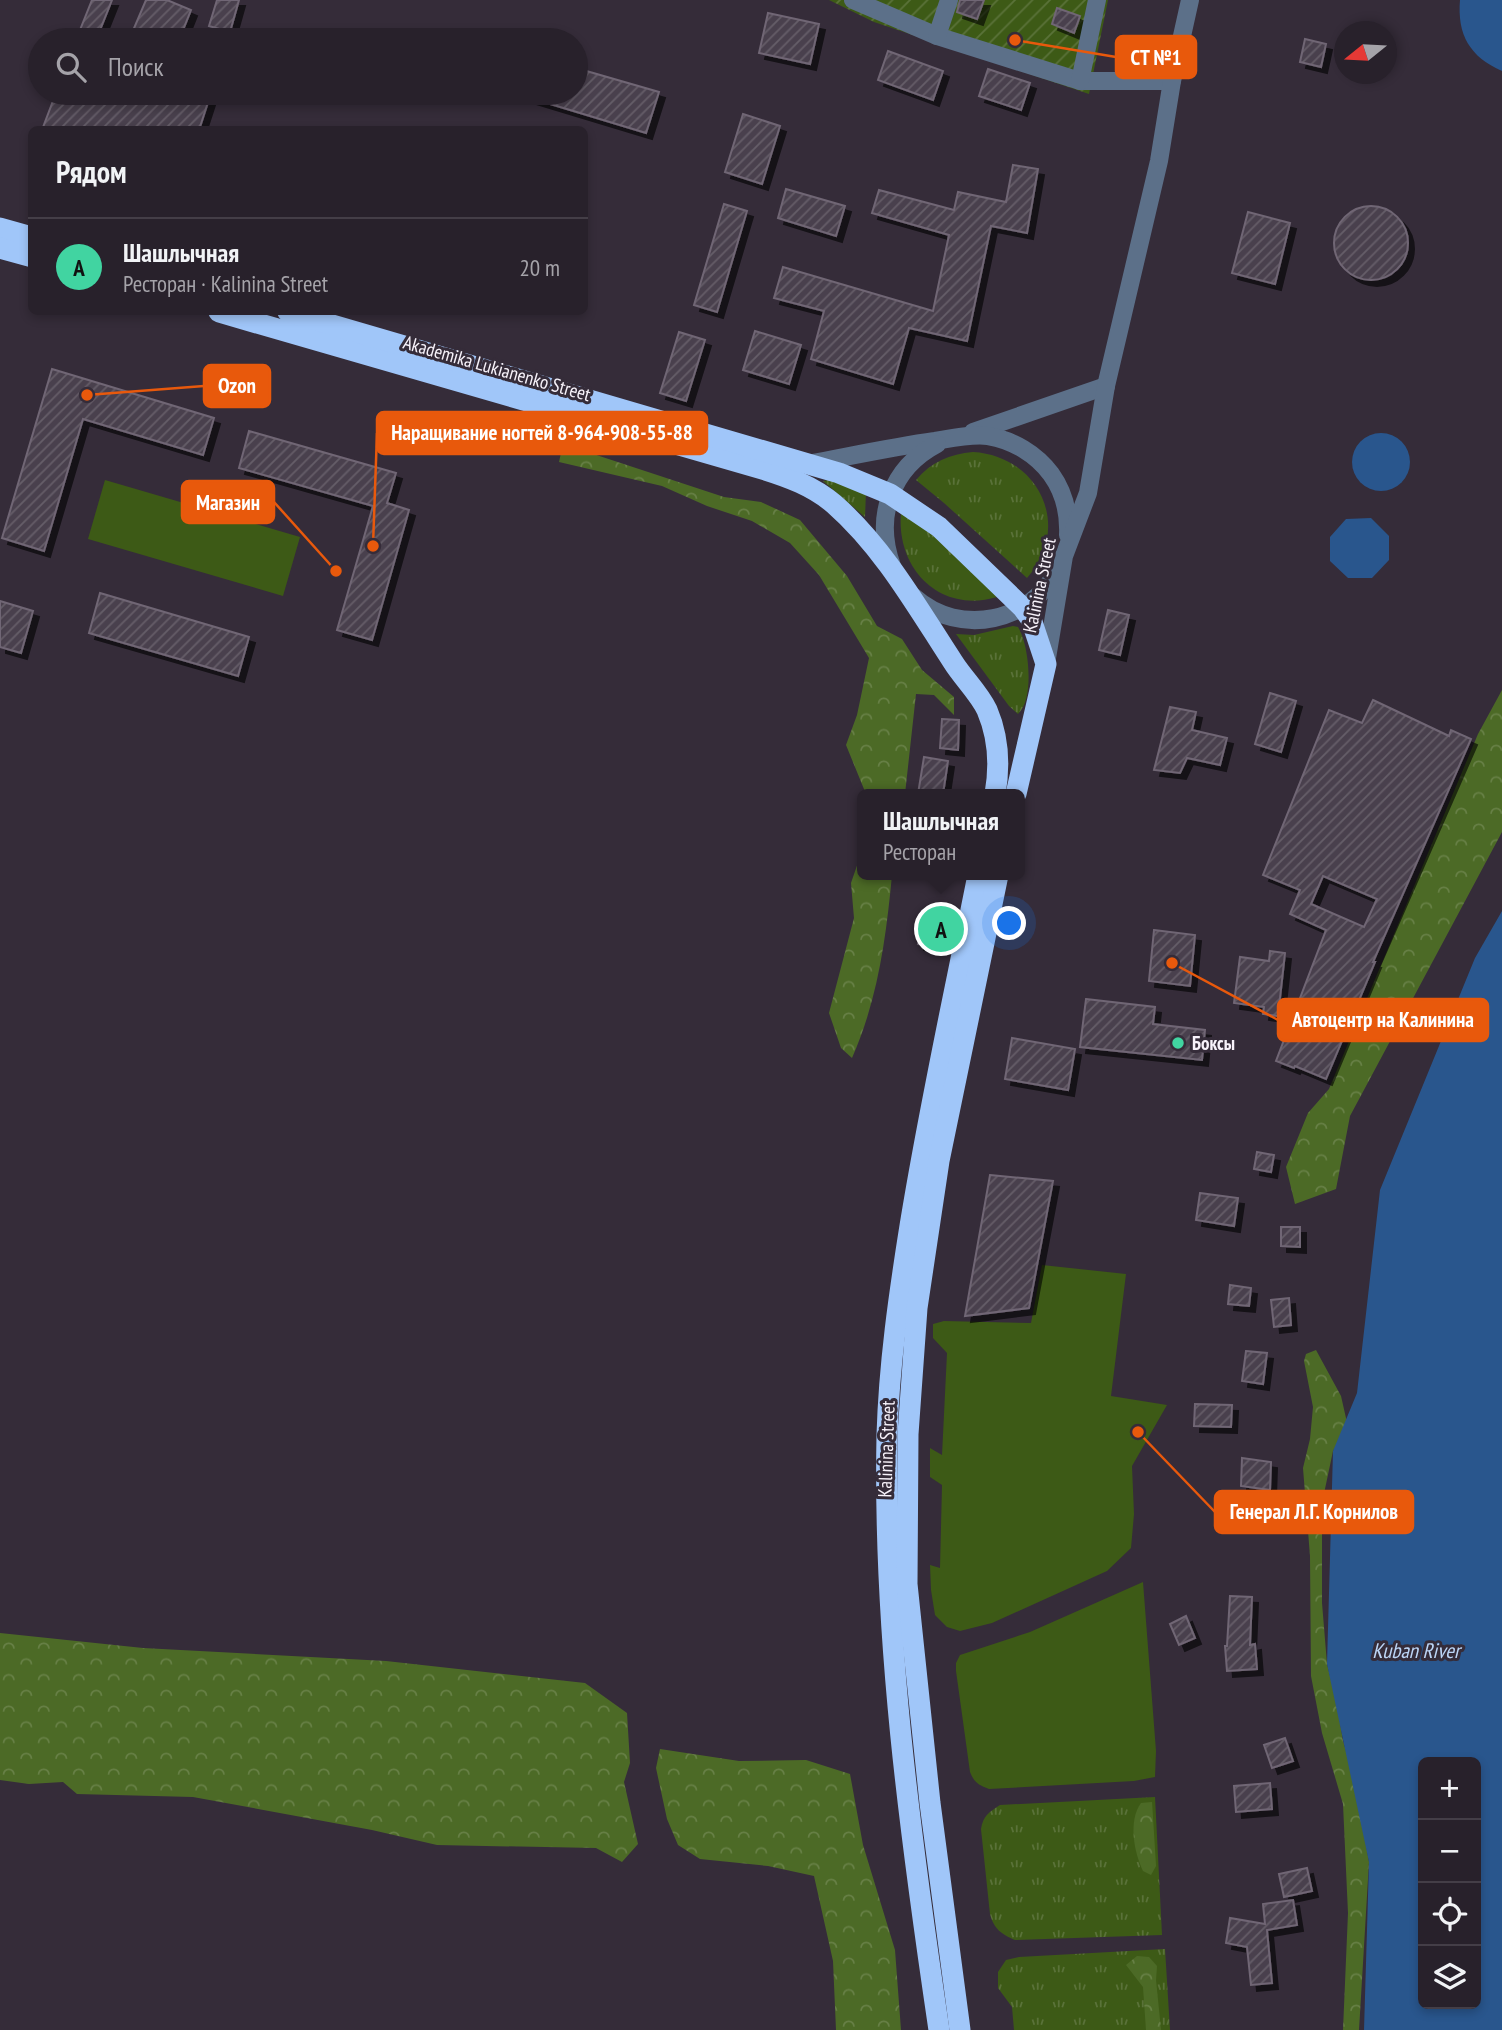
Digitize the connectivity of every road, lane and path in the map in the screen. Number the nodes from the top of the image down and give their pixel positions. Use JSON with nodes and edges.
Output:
{"nodes":[{"id":1,"x":853,"y":0,"type":"edge"},
{"id":2,"x":949,"y":0,"type":"edge"},
{"id":3,"x":1097,"y":0,"type":"edge"},
{"id":4,"x":1190,"y":0,"type":"edge"},
{"id":5,"x":937,"y":36,"type":"junction"},
{"id":6,"x":1080,"y":80,"type":"junction"},
{"id":7,"x":1171,"y":81,"type":"junction"},
{"id":8,"x":0,"y":228,"type":"edge"},
{"id":9,"x":28,"y":236,"type":"edge"},
{"id":10,"x":0,"y":248,"type":"edge"},
{"id":11,"x":28,"y":256,"type":"edge"},
{"id":12,"x":230,"y":315,"type":"edge"},
{"id":13,"x":298,"y":315,"type":"edge"},
{"id":14,"x":1106,"y":386,"type":"junction"},
{"id":15,"x":956,"y":438,"type":"junction"},
{"id":16,"x":764,"y":460,"type":"junction"},
{"id":17,"x":807,"y":464,"type":"junction"},
{"id":18,"x":890,"y":494,"type":"junction"},
{"id":19,"x":1064,"y":556,"type":"junction"},
{"id":20,"x":895,"y":573,"type":"junction"},
{"id":21,"x":912,"y":594,"type":"junction"},
{"id":22,"x":1023,"y":608,"type":"junction"},
{"id":23,"x":1046,"y":664,"type":"junction"},
{"id":24,"x":996,"y":789,"type":"edge"},
{"id":25,"x":1017,"y":789,"type":"edge"},
{"id":26,"x":977,"y":880,"type":"edge"},
{"id":27,"x":997,"y":880,"type":"edge"},
{"id":28,"x":939,"y":2030,"type":"edge"},
{"id":29,"x":960,"y":2030,"type":"edge"}],
"edges":[{"from":1,"to":5,"type":"street"},
{"from":2,"to":5,"type":"street"},
{"from":3,"to":6,"type":"street"},
{"from":4,"to":7,"type":"street","name":"Kalinina Street"},
{"from":5,"to":6,"type":"street"},
{"from":6,"to":7,"type":"street"},
{"from":7,"to":14,"type":"street","name":"Kalinina Street"},
{"from":8,"to":9,"type":"highway"},
{"from":10,"to":11,"type":"highway"},
{"from":12,"to":16,"type":"highway","name":"Akademika Lukianenko Street"},
{"from":13,"to":16,"type":"highway","name":"Akademika Lukianenko Street"},
{"from":14,"to":15,"type":"street"},
{"from":14,"to":19,"type":"street","name":"Kalinina Street"},
{"from":15,"to":17,"type":"street"},
{"from":15,"to":18,"type":"street"},
{"from":15,"to":19,"type":"street"},
{"from":16,"to":17,"type":"highway"},
{"from":16,"to":20,"type":"highway"},
{"from":17,"to":18,"type":"highway"},
{"from":18,"to":20,"type":"street"},
{"from":18,"to":22,"type":"highway"},
{"from":19,"to":22,"type":"street"},
{"from":19,"to":23,"type":"street","name":"Kalinina Street"},
{"from":20,"to":21,"type":"highway"},
{"from":21,"to":22,"type":"street"},
{"from":21,"to":24,"type":"highway"},
{"from":22,"to":23,"type":"highway"},
{"from":23,"to":25,"type":"highway","name":"Kalinina Street"},
{"from":26,"to":28,"type":"highway","name":"Kalinina Street"},
{"from":27,"to":29,"type":"highway","name":"Kalinina Street"}]}
